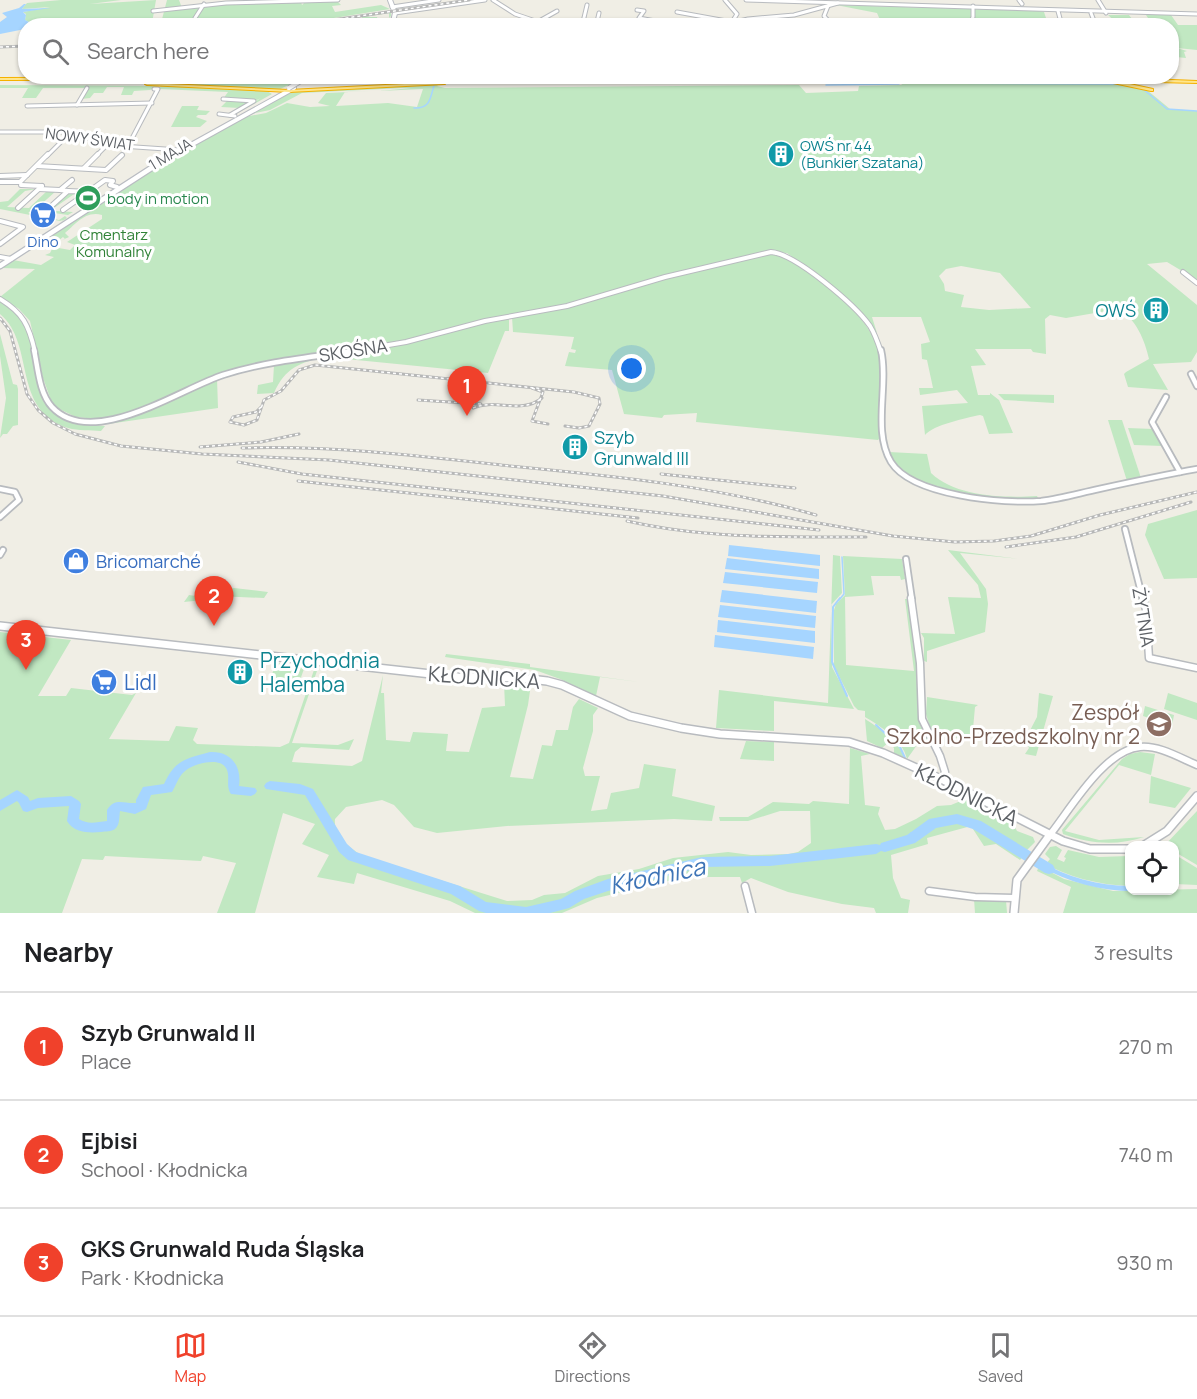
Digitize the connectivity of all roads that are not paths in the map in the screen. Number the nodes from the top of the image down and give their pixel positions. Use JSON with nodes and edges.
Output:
{"nodes":[{"id":1,"x":338,"y":0,"type":"edge"},
{"id":2,"x":390,"y":0,"type":"edge"},
{"id":3,"x":439,"y":0,"type":"edge"},
{"id":4,"x":485,"y":0,"type":"edge"},
{"id":5,"x":494,"y":0,"type":"edge"},
{"id":6,"x":725,"y":0,"type":"edge"},
{"id":7,"x":747,"y":0,"type":"edge"},
{"id":8,"x":845,"y":0,"type":"edge"},
{"id":9,"x":1098,"y":0,"type":"edge"},
{"id":10,"x":839,"y":3,"type":"junction"},
{"id":11,"x":204,"y":4,"type":"junction"},
{"id":12,"x":587,"y":5,"type":"dead end"},
{"id":13,"x":828,"y":6,"type":"junction"},
{"id":14,"x":973,"y":6,"type":"junction"},
{"id":15,"x":393,"y":7,"type":"junction"},
{"id":16,"x":637,"y":10,"type":"dead end"},
{"id":17,"x":153,"y":11,"type":"dead end"},
{"id":18,"x":557,"y":11,"type":"dead end"},
{"id":19,"x":677,"y":12,"type":"dead end"},
{"id":20,"x":1058,"y":12,"type":"junction"},
{"id":21,"x":395,"y":13,"type":"junction"},
{"id":22,"x":599,"y":13,"type":"dead end"},
{"id":23,"x":1091,"y":13,"type":"junction"},
{"id":24,"x":1106,"y":13,"type":"junction"},
{"id":25,"x":1197,"y":14,"type":"edge"},
{"id":26,"x":195,"y":18,"type":"edge"},
{"id":27,"x":394,"y":18,"type":"edge"},
{"id":28,"x":532,"y":18,"type":"edge"},
{"id":29,"x":544,"y":18,"type":"edge"},
{"id":30,"x":584,"y":18,"type":"edge"},
{"id":31,"x":598,"y":18,"type":"edge"},
{"id":32,"x":639,"y":18,"type":"edge"},
{"id":33,"x":710,"y":18,"type":"edge"},
{"id":34,"x":735,"y":18,"type":"edge"},
{"id":35,"x":767,"y":18,"type":"edge"},
{"id":36,"x":826,"y":18,"type":"edge"},
{"id":37,"x":973,"y":18,"type":"edge"},
{"id":38,"x":1060,"y":18,"type":"edge"},
{"id":39,"x":1093,"y":18,"type":"edge"},
{"id":40,"x":0,"y":81,"type":"edge"},
{"id":41,"x":18,"y":81,"type":"edge"},
{"id":42,"x":1179,"y":82,"type":"edge"},
{"id":43,"x":1197,"y":83,"type":"edge"},
{"id":44,"x":172,"y":84,"type":"edge"},
{"id":45,"x":297,"y":84,"type":"edge"},
{"id":46,"x":299,"y":84,"type":"edge"},
{"id":47,"x":387,"y":84,"type":"edge"},
{"id":48,"x":1130,"y":84,"type":"edge"},
{"id":49,"x":87,"y":88,"type":"dead end"},
{"id":50,"x":154,"y":89,"type":"dead end"},
{"id":51,"x":289,"y":89,"type":"junction"},
{"id":52,"x":266,"y":90,"type":"junction"},
{"id":53,"x":1151,"y":90,"type":"dead end"},
{"id":54,"x":275,"y":95,"type":"junction"},
{"id":55,"x":223,"y":99,"type":"dead end"},
{"id":56,"x":152,"y":103,"type":"junction"},
{"id":57,"x":77,"y":105,"type":"junction"},
{"id":58,"x":27,"y":106,"type":"dead end"},
{"id":59,"x":219,"y":114,"type":"dead end"},
{"id":60,"x":233,"y":116,"type":"junction"},
{"id":61,"x":1,"y":133,"type":"edge"},
{"id":62,"x":69,"y":134,"type":"junction"},
{"id":63,"x":109,"y":143,"type":"junction"},
{"id":64,"x":128,"y":146,"type":"junction"},
{"id":65,"x":178,"y":149,"type":"junction"},
{"id":66,"x":122,"y":155,"type":"dead end"},
{"id":67,"x":37,"y":166,"type":"junction"},
{"id":68,"x":84,"y":168,"type":"junction"},
{"id":69,"x":27,"y":175,"type":"junction"},
{"id":70,"x":0,"y":176,"type":"edge"},
{"id":71,"x":72,"y":180,"type":"dead end"},
{"id":72,"x":0,"y":182,"type":"edge"},
{"id":73,"x":20,"y":184,"type":"junction"},
{"id":74,"x":117,"y":187,"type":"junction"},
{"id":75,"x":39,"y":189,"type":"junction"},
{"id":76,"x":60,"y":190,"type":"junction"},
{"id":77,"x":68,"y":190,"type":"junction"},
{"id":78,"x":89,"y":192,"type":"junction"},
{"id":79,"x":18,"y":208,"type":"dead end"},
{"id":80,"x":48,"y":208,"type":"dead end"},
{"id":81,"x":63,"y":210,"type":"dead end"},
{"id":82,"x":0,"y":221,"type":"edge"},
{"id":83,"x":45,"y":238,"type":"junction"},
{"id":84,"x":35,"y":240,"type":"junction"},
{"id":85,"x":0,"y":244,"type":"edge"},
{"id":86,"x":0,"y":257,"type":"edge"},
{"id":87,"x":9,"y":258,"type":"junction"},
{"id":88,"x":0,"y":265,"type":"edge"},
{"id":89,"x":1183,"y":272,"type":"dead end"},
{"id":90,"x":1196,"y":282,"type":"edge"},
{"id":91,"x":0,"y":299,"type":"edge"},
{"id":92,"x":1191,"y":375,"type":"dead end"},
{"id":93,"x":1197,"y":386,"type":"edge"},
{"id":94,"x":1166,"y":397,"type":"dead end"},
{"id":95,"x":1197,"y":469,"type":"edge"},
{"id":96,"x":1180,"y":472,"type":"junction"},
{"id":97,"x":0,"y":489,"type":"edge"},
{"id":98,"x":0,"y":517,"type":"edge"},
{"id":99,"x":1125,"y":529,"type":"dead end"},
{"id":100,"x":906,"y":559,"type":"dead end"},
{"id":101,"x":0,"y":626,"type":"edge"},
{"id":102,"x":1197,"y":668,"type":"edge"},
{"id":103,"x":1197,"y":765,"type":"edge"},
{"id":104,"x":943,"y":780,"type":"junction"},
{"id":105,"x":1197,"y":796,"type":"edge"},
{"id":106,"x":1049,"y":836,"type":"junction"},
{"id":107,"x":1154,"y":841,"type":"edge"},
{"id":108,"x":1125,"y":849,"type":"edge"},
{"id":109,"x":1026,"y":864,"type":"joint"},
{"id":110,"x":745,"y":886,"type":"dead end"},
{"id":111,"x":930,"y":891,"type":"dead end"},
{"id":112,"x":1014,"y":898,"type":"junction"},
{"id":113,"x":752,"y":913,"type":"edge"},
{"id":114,"x":1014,"y":913,"type":"edge"}],
"edges":[{"from":1,"to":11,"type":"street"},
{"from":2,"to":15,"type":"main road"},
{"from":3,"to":15,"type":"street"},
{"from":4,"to":21,"type":"street"},
{"from":5,"to":28,"type":"street"},
{"from":6,"to":34,"type":"street"},
{"from":7,"to":10,"type":"street"},
{"from":8,"to":10,"type":"street"},
{"from":9,"to":24,"type":"street"},
{"from":10,"to":13,"type":"street"},
{"from":10,"to":14,"type":"street"},
{"from":11,"to":17,"type":"street"},
{"from":11,"to":26,"type":"street"},
{"from":12,"to":30,"type":"street"},
{"from":13,"to":35,"type":"street"},
{"from":13,"to":36,"type":"street"},
{"from":14,"to":20,"type":"street"},
{"from":14,"to":37,"type":"street"},
{"from":15,"to":21,"type":"main road"},
{"from":16,"to":32,"type":"street"},
{"from":18,"to":29,"type":"street"},
{"from":19,"to":33,"type":"street"},
{"from":20,"to":23,"type":"street"},
{"from":20,"to":38,"type":"street"},
{"from":21,"to":27,"type":"main road"},
{"from":22,"to":31,"type":"street"},
{"from":23,"to":24,"type":"street"},
{"from":23,"to":39,"type":"street"},
{"from":24,"to":25,"type":"street"},
{"from":40,"to":41,"type":"highway"},
{"from":42,"to":43,"type":"highway"},
{"from":44,"to":52,"type":"highway"},
{"from":45,"to":51,"type":"main road","name":"1 MAJA","bridge":true},
{"from":46,"to":51,"type":"main road","name":"1 MAJA","bridge":true},
{"from":47,"to":51,"type":"highway"},
{"from":48,"to":53,"type":"highway"},
{"from":49,"to":57,"type":"street"},
{"from":50,"to":56,"type":"street"},
{"from":51,"to":52,"type":"highway"},
{"from":51,"to":54,"type":"main road","name":"1 MAJA"},
{"from":51,"to":65,"type":"main road","name":"1 MAJA"},
{"from":52,"to":54,"type":"highway"},
{"from":54,"to":60,"type":"main road","name":"1 MAJA"},
{"from":55,"to":60,"type":"street"},
{"from":56,"to":57,"type":"street"},
{"from":56,"to":64,"type":"street"},
{"from":57,"to":58,"type":"street"},
{"from":59,"to":60,"type":"street"},
{"from":60,"to":65,"type":"main road","name":"1 MAJA"},
{"from":61,"to":62,"type":"street","name":"NOWY ŚWIAT"},
{"from":62,"to":63,"type":"street","name":"NOWY ŚWIAT"},
{"from":62,"to":67,"type":"street"},
{"from":63,"to":64,"type":"street","name":"NOWY ŚWIAT"},
{"from":63,"to":68,"type":"street"},
{"from":64,"to":65,"type":"street","name":"NOWY ŚWIAT"},
{"from":65,"to":74,"type":"main road","name":"1 MAJA"},
{"from":65,"to":83,"type":"main road","name":"1 MAJA"},
{"from":66,"to":68,"type":"street"},
{"from":67,"to":68,"type":"street"},
{"from":67,"to":69,"type":"street"},
{"from":69,"to":70,"type":"street"},
{"from":69,"to":73,"type":"street"},
{"from":71,"to":76,"type":"street"},
{"from":72,"to":73,"type":"street"},
{"from":73,"to":75,"type":"street"},
{"from":74,"to":78,"type":"street"},
{"from":74,"to":84,"type":"main road","name":"1 MAJA"},
{"from":75,"to":76,"type":"street"},
{"from":75,"to":79,"type":"street"},
{"from":76,"to":77,"type":"street"},
{"from":77,"to":78,"type":"street"},
{"from":77,"to":80,"type":"street"},
{"from":78,"to":81,"type":"street"},
{"from":82,"to":85,"type":"street"},
{"from":83,"to":84,"type":"main road","name":"1 MAJA"},
{"from":83,"to":87,"type":"main road","name":"1 MAJA"},
{"from":84,"to":87,"type":"main road","name":"1 MAJA"},
{"from":86,"to":87,"type":"street"},
{"from":87,"to":88,"type":"main road","name":"1 MAJA"},
{"from":89,"to":90,"type":"street"},
{"from":91,"to":96,"type":"street","name":"SKOŚNA"},
{"from":92,"to":93,"type":"street"},
{"from":94,"to":96,"type":"street"},
{"from":95,"to":96,"type":"street"},
{"from":97,"to":98,"type":"street"},
{"from":99,"to":102,"type":"street","name":"ŻYTNIA"},
{"from":100,"to":104,"type":"street"},
{"from":101,"to":104,"type":"street","name":"KŁODNICKA"},
{"from":103,"to":106,"type":"street"},
{"from":104,"to":106,"type":"street","name":"KŁODNICKA"},
{"from":105,"to":107,"type":"street"},
{"from":106,"to":108,"type":"street"},
{"from":106,"to":109,"type":"street"},
{"from":109,"to":112,"type":"street"},
{"from":110,"to":113,"type":"street"},
{"from":111,"to":112,"type":"street"},
{"from":112,"to":114,"type":"street"}]}
